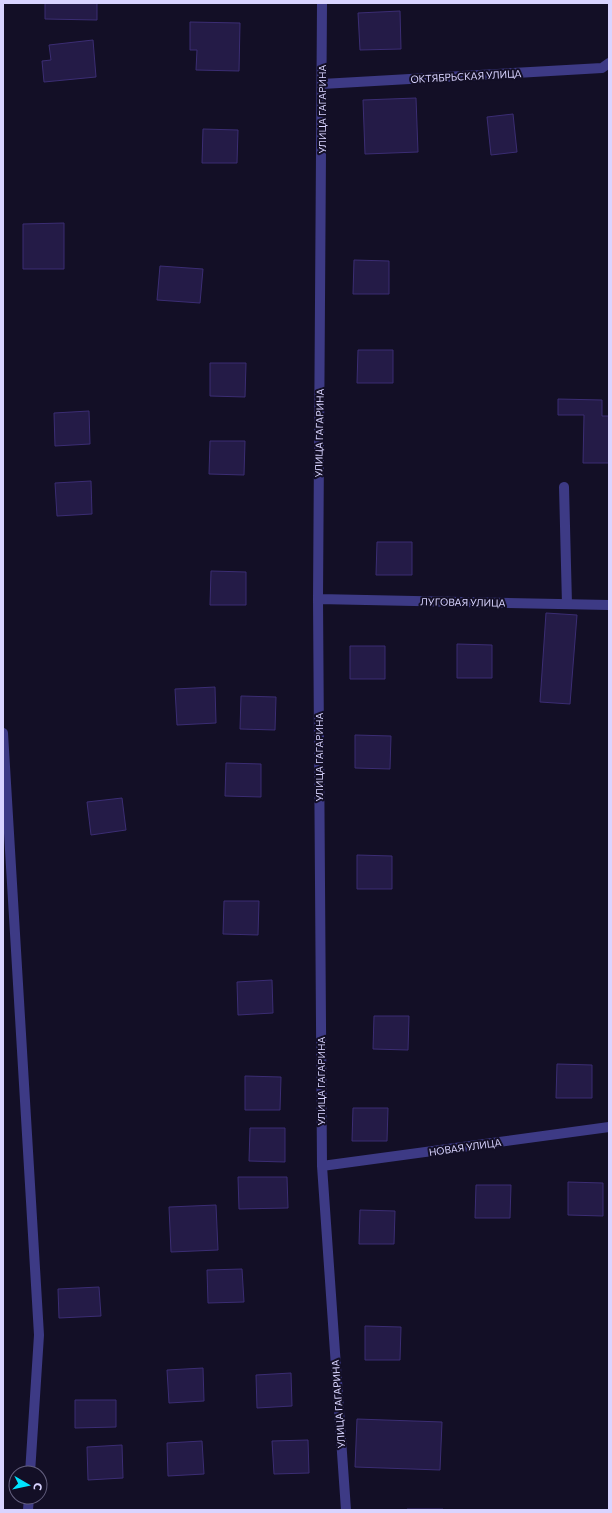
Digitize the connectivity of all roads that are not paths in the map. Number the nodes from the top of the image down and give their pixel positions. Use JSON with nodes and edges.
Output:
{"nodes":[{"id":1,"x":322,"y":3,"type":"edge"},
{"id":2,"x":609,"y":63,"type":"edge"},
{"id":3,"x":322,"y":84,"type":"junction"},
{"id":4,"x":564,"y":487,"type":"dead end"},
{"id":5,"x":318,"y":599,"type":"junction"},
{"id":6,"x":567,"y":604,"type":"junction"},
{"id":7,"x":609,"y":605,"type":"edge"},
{"id":8,"x":3,"y":734,"type":"edge"},
{"id":9,"x":609,"y":1127,"type":"edge"},
{"id":10,"x":322,"y":1166,"type":"junction"},
{"id":11,"x":31,"y":1465,"type":"edge"},
{"id":12,"x":346,"y":1510,"type":"edge"}],
"edges":[{"from":1,"to":3,"type":"street","name":"УЛИЦА ГАГАРИНА"},
{"from":2,"to":3,"type":"street","name":"ОКТЯБРЬСКАЯ УЛИЦА"},
{"from":3,"to":5,"type":"street","name":"УЛИЦА ГАГАРИНА"},
{"from":4,"to":6,"type":"street"},
{"from":5,"to":6,"type":"street","name":"ЛУГОВАЯ УЛИЦА"},
{"from":5,"to":10,"type":"street","name":"УЛИЦА ГАГАРИНА"},
{"from":6,"to":7,"type":"street","name":"ЛУГОВАЯ УЛИЦА"},
{"from":8,"to":11,"type":"street"},
{"from":9,"to":10,"type":"street","name":"НОВАЯ УЛИЦА"},
{"from":10,"to":12,"type":"street","name":"УЛИЦА ГАГАРИНА"}]}
